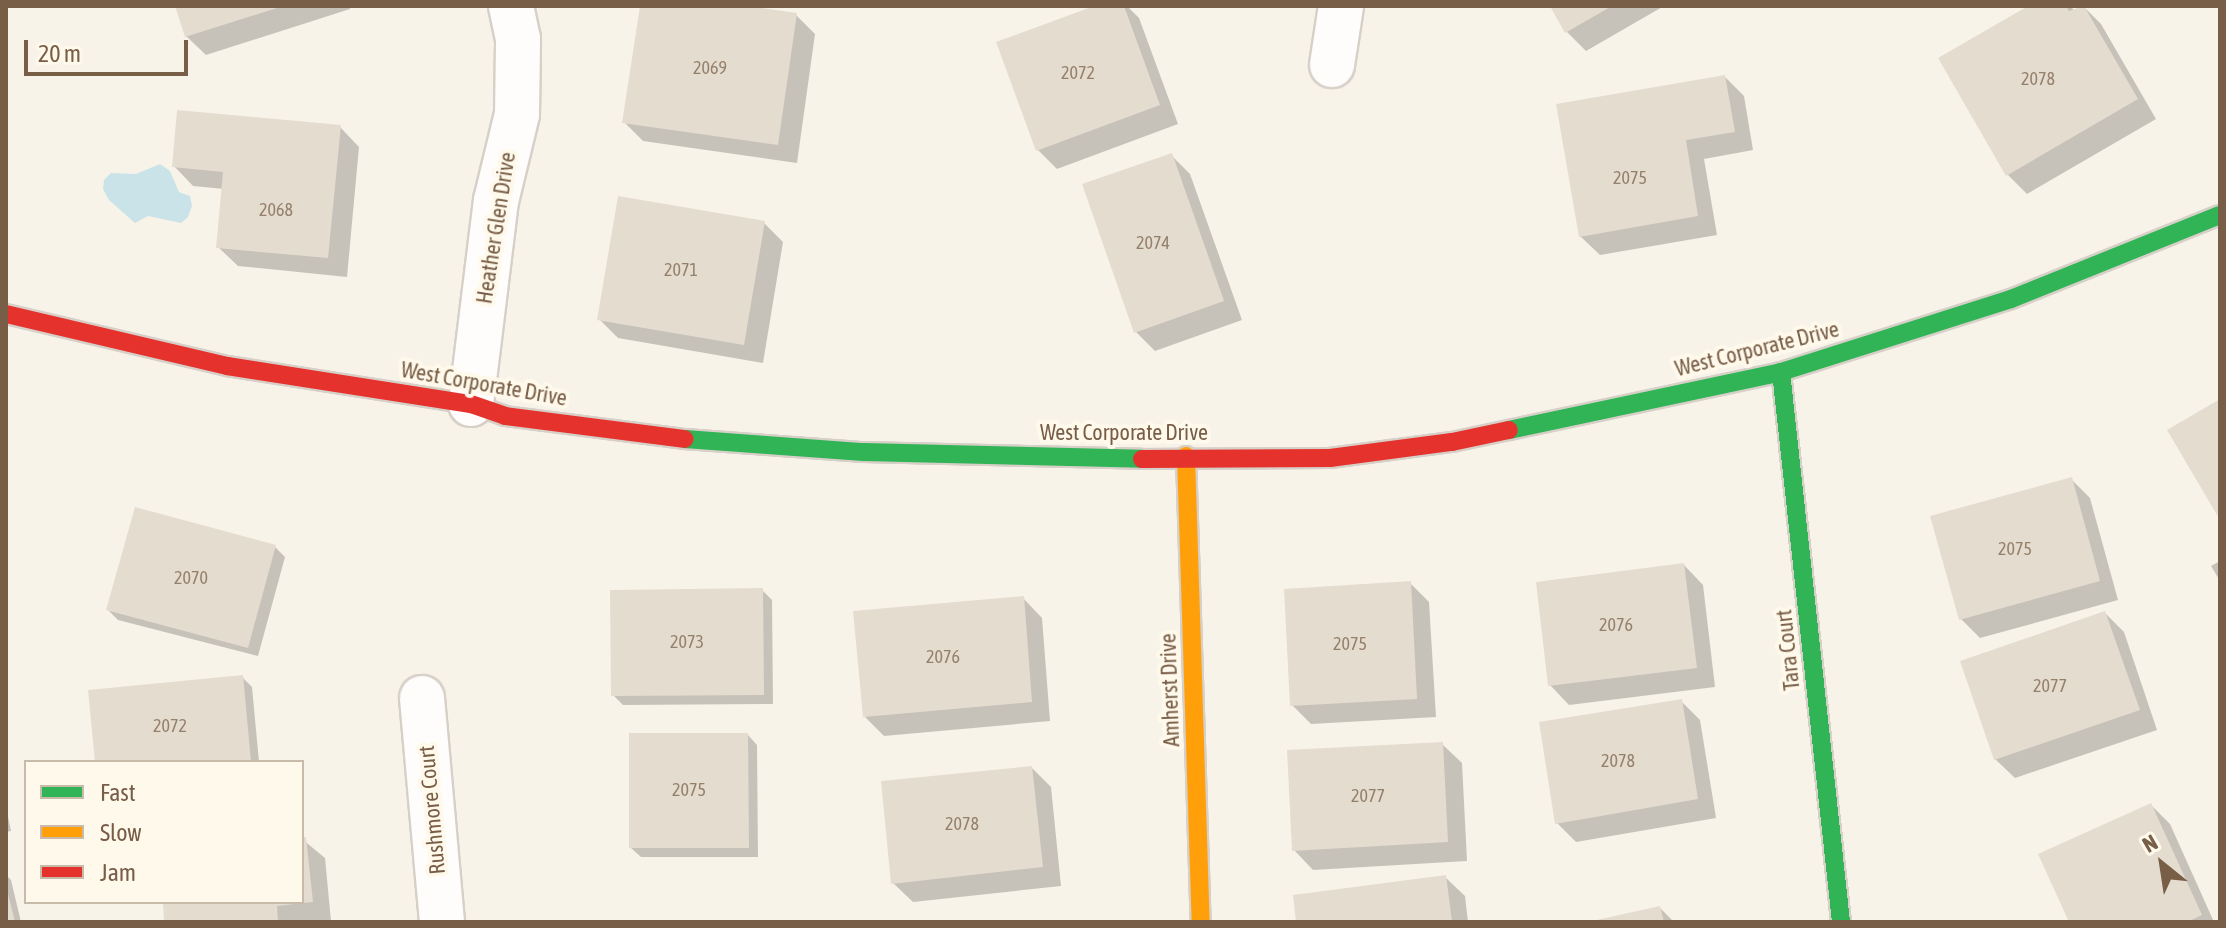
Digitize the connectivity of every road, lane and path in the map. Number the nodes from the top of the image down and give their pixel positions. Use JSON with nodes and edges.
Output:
{"nodes":[{"id":1,"x":511,"y":6,"type":"edge"},
{"id":2,"x":1341,"y":6,"type":"edge"},
{"id":3,"x":1332,"y":65,"type":"dead end"},
{"id":4,"x":2220,"y":215,"type":"edge"},
{"id":5,"x":6,"y":314,"type":"edge"},
{"id":6,"x":1781,"y":372,"type":"junction"},
{"id":7,"x":471,"y":404,"type":"junction"},
{"id":8,"x":1186,"y":456,"type":"junction"},
{"id":9,"x":422,"y":698,"type":"dead end"},
{"id":10,"x":442,"y":922,"type":"edge"},
{"id":11,"x":1201,"y":922,"type":"edge"},
{"id":12,"x":1841,"y":922,"type":"edge"}],
"edges":[{"from":1,"to":7,"type":"street","name":"Heather Glen Drive"},
{"from":2,"to":3,"type":"street"},
{"from":4,"to":6,"type":"street","name":"West Corporate Drive"},
{"from":5,"to":7,"type":"street","name":"West Corporate Drive"},
{"from":6,"to":8,"type":"street","name":"West Corporate Drive"},
{"from":6,"to":12,"type":"street","name":"Tara Court"},
{"from":7,"to":8,"type":"street","name":"West Corporate Drive"},
{"from":8,"to":11,"type":"street","name":"Amherst Drive"},
{"from":9,"to":10,"type":"street","name":"Rushmore Court"}]}
